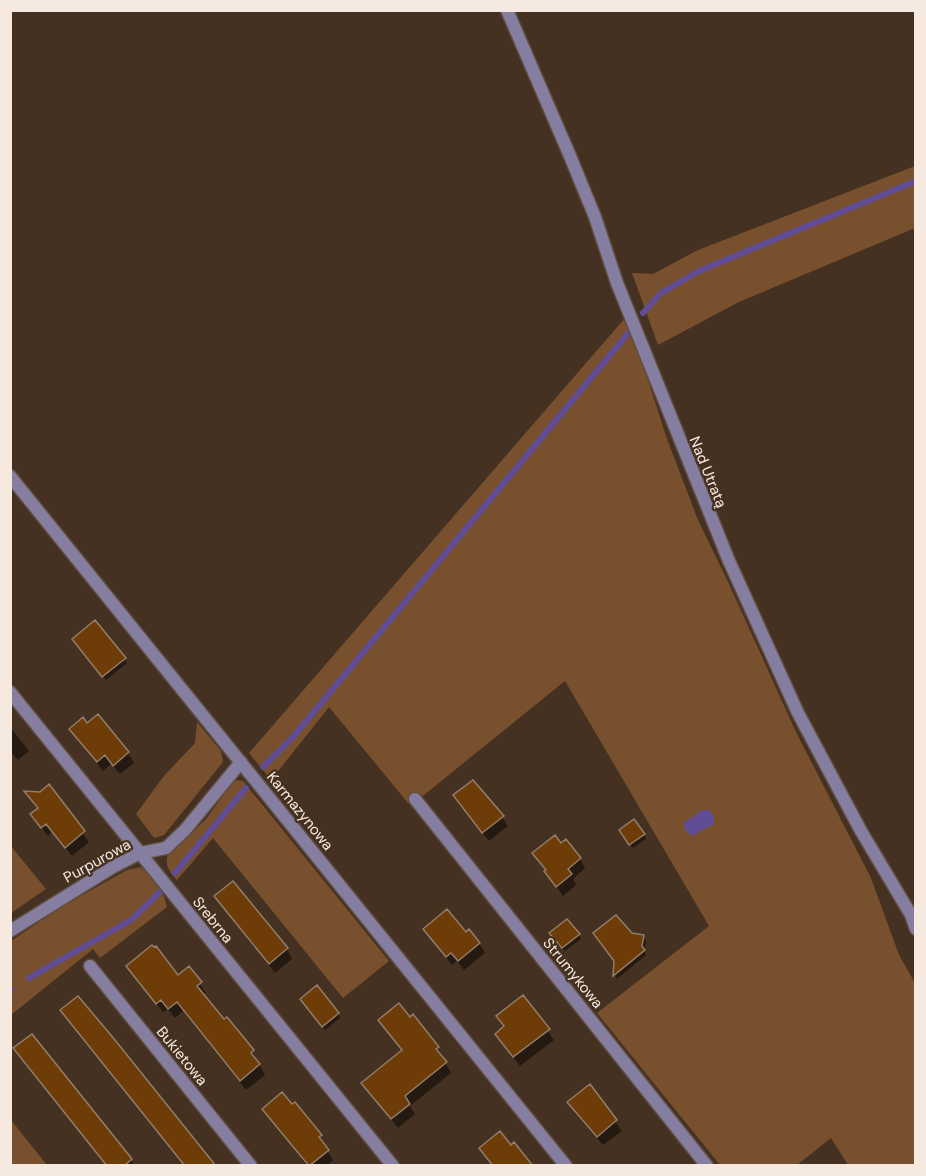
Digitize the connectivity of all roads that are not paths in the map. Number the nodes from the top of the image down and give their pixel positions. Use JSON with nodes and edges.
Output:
{"nodes":[{"id":1,"x":507,"y":10,"type":"edge"},
{"id":2,"x":10,"y":476,"type":"edge"},
{"id":3,"x":10,"y":692,"type":"edge"},
{"id":4,"x":241,"y":762,"type":"junction"},
{"id":5,"x":415,"y":799,"type":"dead end"},
{"id":6,"x":140,"y":853,"type":"junction"},
{"id":7,"x":915,"y":929,"type":"edge"},
{"id":8,"x":10,"y":931,"type":"edge"},
{"id":9,"x":90,"y":966,"type":"dead end"},
{"id":10,"x":251,"y":1166,"type":"edge"},
{"id":11,"x":393,"y":1166,"type":"edge"},
{"id":12,"x":566,"y":1166,"type":"edge"},
{"id":13,"x":707,"y":1166,"type":"edge"}],
"edges":[{"from":1,"to":7,"type":"street","name":"Nad Utratą"},
{"from":2,"to":4,"type":"street","name":"Karmazynowa"},
{"from":3,"to":6,"type":"street","name":"Srebrna"},
{"from":4,"to":6,"type":"street","name":"Purpurowa"},
{"from":4,"to":12,"type":"street","name":"Karmazynowa"},
{"from":5,"to":13,"type":"street","name":"Strumykowa"},
{"from":6,"to":8,"type":"street","name":"Purpurowa"},
{"from":6,"to":11,"type":"street","name":"Srebrna"},
{"from":9,"to":10,"type":"street","name":"Bukietowa"}]}
